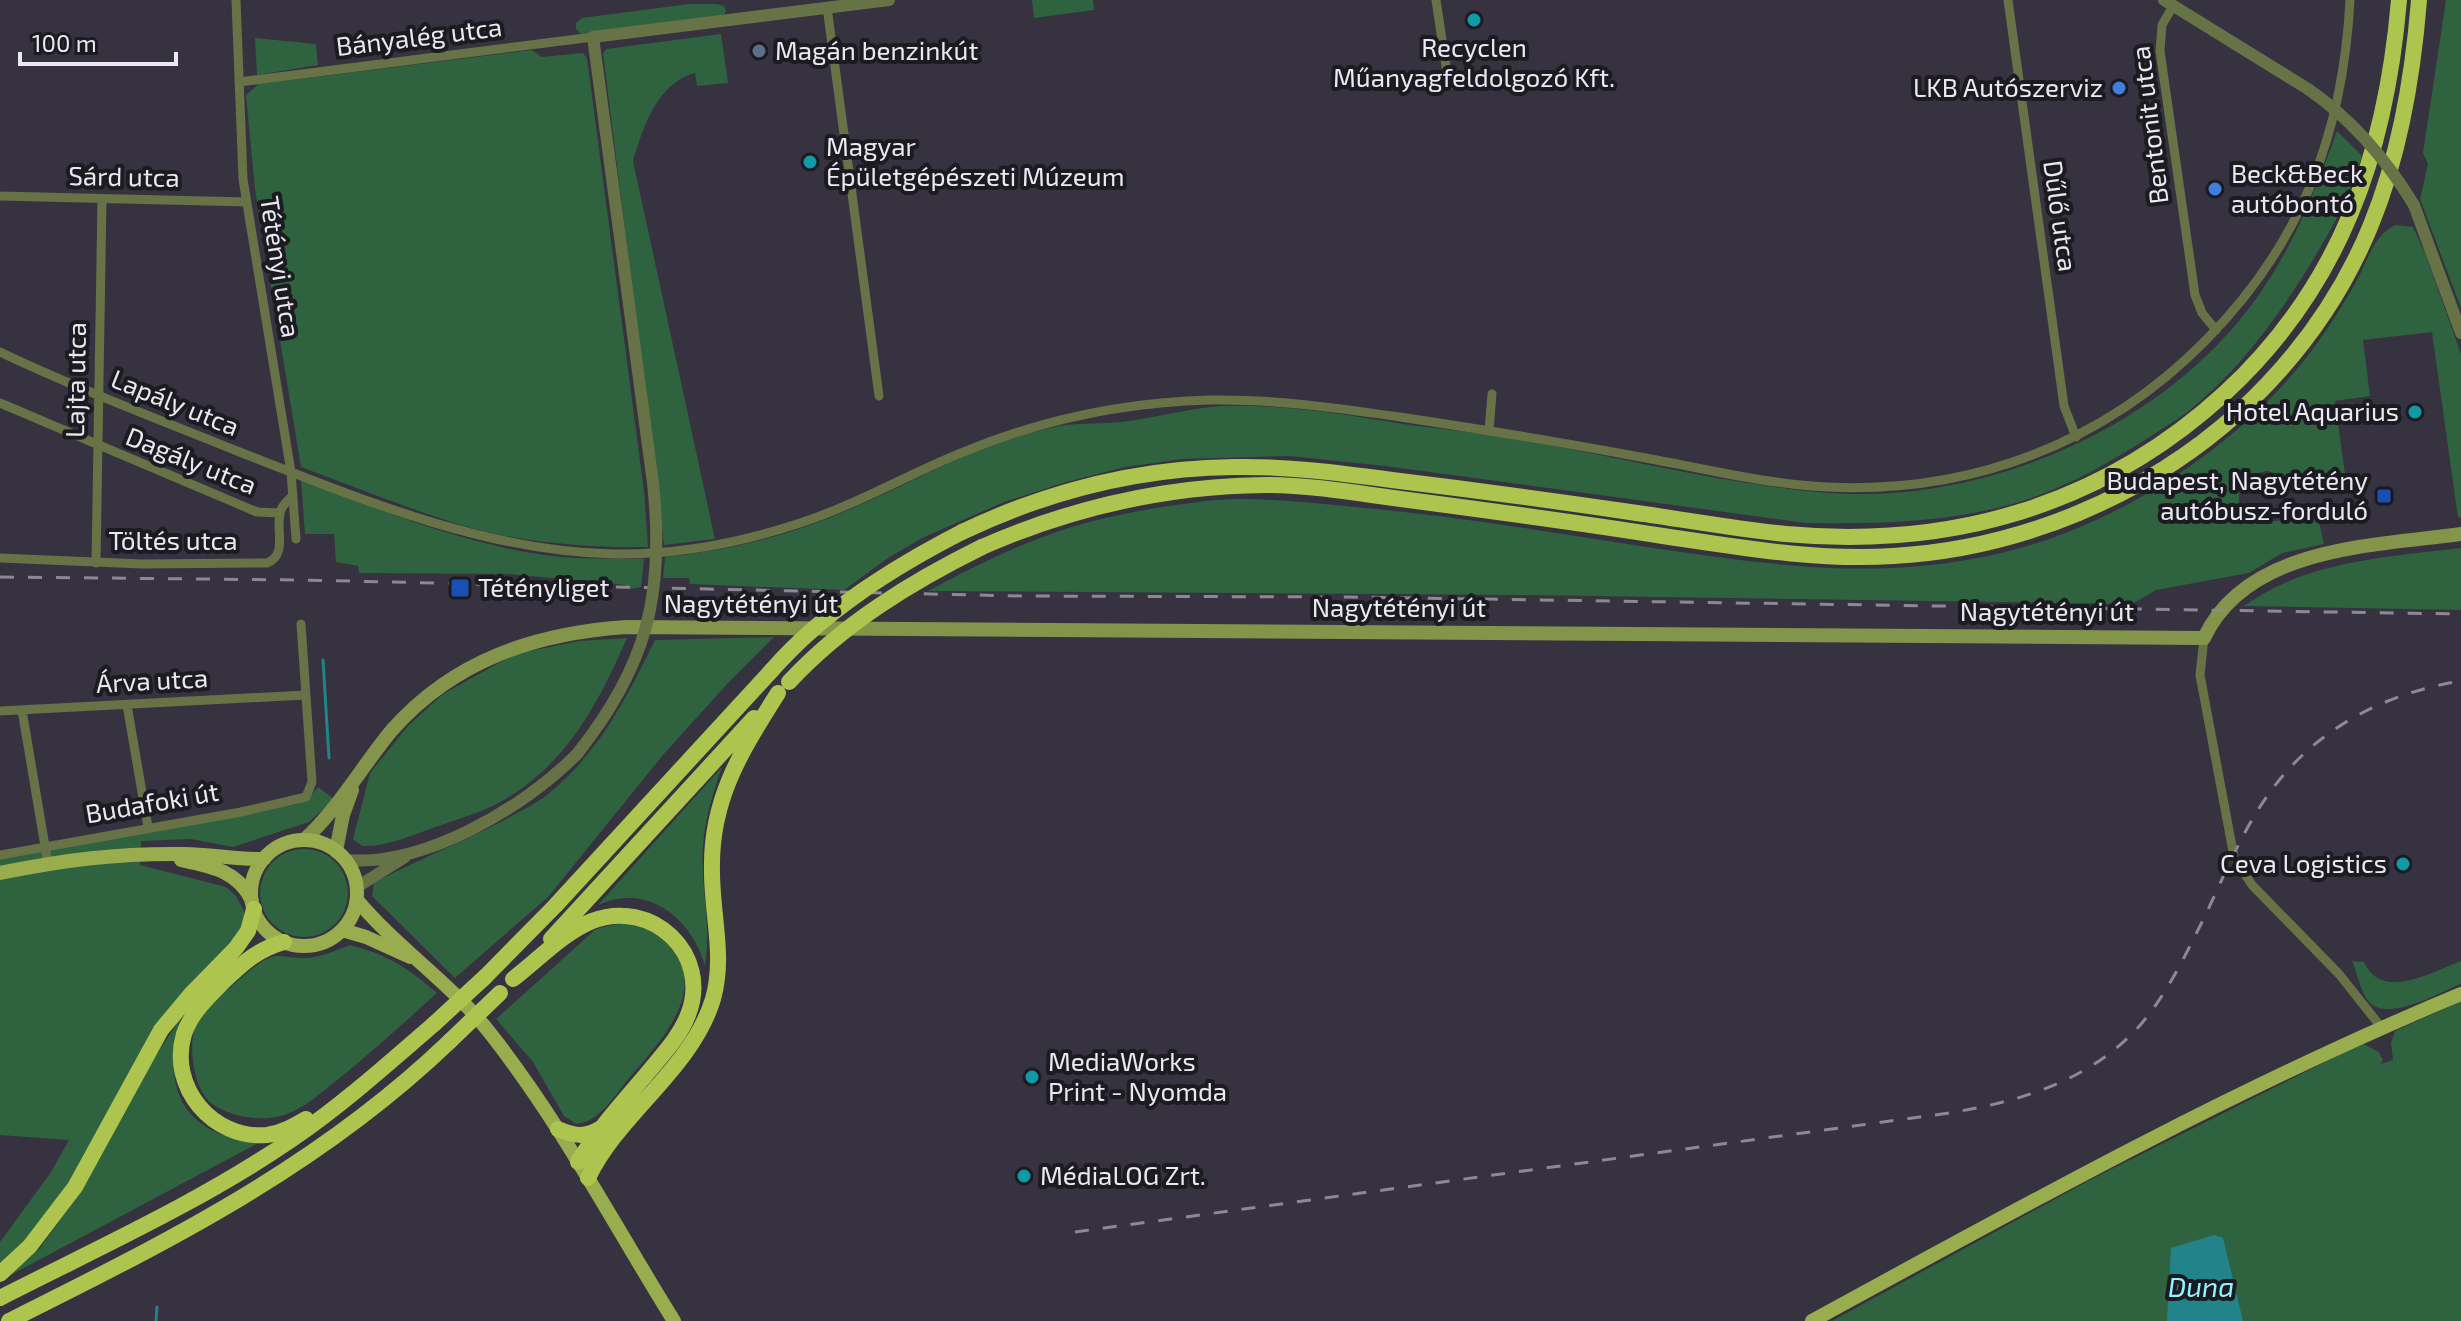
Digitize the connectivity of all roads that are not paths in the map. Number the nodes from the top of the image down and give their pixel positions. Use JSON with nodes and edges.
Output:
{"nodes":[{"id":1,"x":236,"y":0,"type":"edge"},
{"id":2,"x":889,"y":0,"type":"edge"},
{"id":3,"x":1436,"y":0,"type":"edge"},
{"id":4,"x":2008,"y":0,"type":"edge"},
{"id":5,"x":2350,"y":0,"type":"edge"},
{"id":6,"x":2399,"y":0,"type":"edge"},
{"id":7,"x":2419,"y":0,"type":"edge"},
{"id":8,"x":2168,"y":3,"type":"edge"},
{"id":9,"x":827,"y":7,"type":"junction"},
{"id":10,"x":593,"y":37,"type":"junction"},
{"id":11,"x":239,"y":82,"type":"junction"},
{"id":12,"x":1449,"y":86,"type":"dead end"},
{"id":13,"x":0,"y":196,"type":"edge"},
{"id":14,"x":102,"y":199,"type":"junction"},
{"id":15,"x":247,"y":202,"type":"junction"},
{"id":16,"x":2216,"y":330,"type":"junction"},
{"id":17,"x":2461,"y":333,"type":"edge"},
{"id":18,"x":0,"y":352,"type":"edge"},
{"id":19,"x":1492,"y":394,"type":"dead end"},
{"id":20,"x":97,"y":395,"type":"junction"},
{"id":21,"x":879,"y":396,"type":"dead end"},
{"id":22,"x":0,"y":403,"type":"edge"},
{"id":23,"x":1489,"y":431,"type":"junction"},
{"id":24,"x":2076,"y":437,"type":"junction"},
{"id":25,"x":96,"y":446,"type":"junction"},
{"id":26,"x":291,"y":472,"type":"junction"},
{"id":27,"x":293,"y":495,"type":"junction"},
{"id":28,"x":280,"y":513,"type":"junction"},
{"id":29,"x":2459,"y":533,"type":"edge"},
{"id":30,"x":296,"y":539,"type":"dead end"},
{"id":31,"x":0,"y":558,"type":"edge"},
{"id":32,"x":96,"y":563,"type":"junction"},
{"id":33,"x":301,"y":624,"type":"dead end"},
{"id":34,"x":2204,"y":638,"type":"junction"},
{"id":35,"x":783,"y":688,"type":"junction"},
{"id":36,"x":306,"y":695,"type":"junction"},
{"id":37,"x":127,"y":705,"type":"junction"},
{"id":38,"x":22,"y":710,"type":"junction"},
{"id":39,"x":0,"y":711,"type":"edge"},
{"id":40,"x":357,"y":779,"type":"junction"},
{"id":41,"x":148,"y":827,"type":"junction"},
{"id":42,"x":304,"y":840,"type":"junction"},
{"id":43,"x":44,"y":846,"type":"junction"},
{"id":44,"x":420,"y":849,"type":"junction"},
{"id":45,"x":1,"y":855,"type":"edge"},
{"id":46,"x":158,"y":855,"type":"junction"},
{"id":47,"x":341,"y":856,"type":"junction"},
{"id":48,"x":264,"y":859,"type":"junction"},
{"id":49,"x":48,"y":864,"type":"junction"},
{"id":50,"x":2,"y":872,"type":"edge"},
{"id":51,"x":357,"y":894,"type":"junction"},
{"id":52,"x":253,"y":905,"type":"junction"},
{"id":53,"x":342,"y":930,"type":"junction"},
{"id":54,"x":284,"y":942,"type":"junction"},
{"id":55,"x":422,"y":963,"type":"junction"},
{"id":56,"x":513,"y":979,"type":"junction"},
{"id":57,"x":2461,"y":994,"type":"edge"},
{"id":58,"x":2381,"y":1027,"type":"junction"},
{"id":59,"x":369,"y":1080,"type":"junction"},
{"id":60,"x":602,"y":1127,"type":"junction"},
{"id":61,"x":558,"y":1129,"type":"junction"},
{"id":62,"x":605,"y":1149,"type":"junction"},
{"id":63,"x":578,"y":1162,"type":"junction"},
{"id":64,"x":588,"y":1178,"type":"junction"},
{"id":65,"x":0,"y":1274,"type":"edge"},
{"id":66,"x":0,"y":1298,"type":"edge"},
{"id":67,"x":9,"y":1321,"type":"edge"},
{"id":68,"x":674,"y":1321,"type":"edge"},
{"id":69,"x":1812,"y":1321,"type":"edge"}],
"edges":[{"from":1,"to":11,"type":"street","name":"Tétényi utca"},
{"from":2,"to":9,"type":"street","name":"Bányalég utca"},
{"from":3,"to":12,"type":"street"},
{"from":4,"to":24,"type":"street","name":"Dűlő utca"},
{"from":5,"to":16,"type":"street","name":"Lapály utca"},
{"from":6,"to":59,"type":"highway","bridge":true},
{"from":7,"to":35,"type":"highway","bridge":true},
{"from":8,"to":16,"type":"street","name":"Bentonit utca"},
{"from":8,"to":17,"type":"street","bridge":true},
{"from":9,"to":10,"type":"street","name":"Bányalég utca"},
{"from":9,"to":21,"type":"street"},
{"from":10,"to":11,"type":"street","name":"Bányalég utca"},
{"from":10,"to":44,"type":"street","bridge":true},
{"from":11,"to":15,"type":"street","name":"Tétényi utca"},
{"from":13,"to":14,"type":"street","name":"Sárd utca"},
{"from":14,"to":15,"type":"street","name":"Sárd utca"},
{"from":14,"to":20,"type":"street","name":"Lajta utca"},
{"from":15,"to":26,"type":"street","name":"Tétényi utca"},
{"from":16,"to":24,"type":"street","name":"Lapály utca"},
{"from":18,"to":20,"type":"street","name":"Lapály utca"},
{"from":19,"to":23,"type":"street"},
{"from":20,"to":25,"type":"street","name":"Lajta utca"},
{"from":20,"to":26,"type":"street","name":"Lapály utca"},
{"from":22,"to":25,"type":"street","name":"Dagály utca"},
{"from":23,"to":24,"type":"street","name":"Lapály utca"},
{"from":23,"to":26,"type":"street","name":"Lapály utca"},
{"from":25,"to":28,"type":"street","name":"Dagály utca"},
{"from":25,"to":32,"type":"street","name":"Lajta utca"},
{"from":26,"to":27,"type":"street","name":"Tétényi utca"},
{"from":27,"to":28,"type":"street"},
{"from":27,"to":30,"type":"street","name":"Tétényi utca"},
{"from":28,"to":32,"type":"street","name":"Töltés utca"},
{"from":29,"to":34,"type":"main road"},
{"from":31,"to":32,"type":"street","name":"Töltés utca"},
{"from":33,"to":36,"type":"street"},
{"from":34,"to":40,"type":"main road","name":"Nagytétényi út"},
{"from":34,"to":58,"type":"street"},
{"from":35,"to":56,"type":"highway"},
{"from":35,"to":62,"type":"highway"},
{"from":36,"to":37,"type":"street","name":"Árva utca"},
{"from":36,"to":41,"type":"street","name":"Budafoki út"},
{"from":37,"to":38,"type":"street","name":"Árva utca"},
{"from":37,"to":41,"type":"street"},
{"from":38,"to":39,"type":"street","name":"Árva utca"},
{"from":38,"to":43,"type":"street"},
{"from":40,"to":42,"type":"main road","name":"Nagytétényi út"},
{"from":40,"to":47,"type":"main road","name":"Nagytétényi út"},
{"from":41,"to":43,"type":"street","name":"Budafoki út"},
{"from":42,"to":47,"type":"main road"},
{"from":42,"to":48,"type":"main road"},
{"from":43,"to":45,"type":"street","name":"Budafoki út"},
{"from":43,"to":49,"type":"street"},
{"from":44,"to":47,"type":"street"},
{"from":44,"to":51,"type":"street"},
{"from":45,"to":50,"type":"street"},
{"from":46,"to":48,"type":"main road","name":"Budafoki út"},
{"from":46,"to":49,"type":"main road","name":"Budafoki út"},
{"from":46,"to":52,"type":"main road","name":"Budafoki út"},
{"from":47,"to":51,"type":"main road"},
{"from":48,"to":52,"type":"main road"},
{"from":49,"to":50,"type":"main road","name":"Budafoki út"},
{"from":51,"to":53,"type":"main road"},
{"from":51,"to":55,"type":"main road"},
{"from":52,"to":54,"type":"main road"},
{"from":52,"to":65,"type":"highway"},
{"from":53,"to":54,"type":"main road"},
{"from":53,"to":55,"type":"main road"},
{"from":54,"to":59,"type":"highway"},
{"from":55,"to":61,"type":"main road"},
{"from":56,"to":60,"type":"highway"},
{"from":56,"to":67,"type":"highway","bridge":true},
{"from":57,"to":58,"type":"main road"},
{"from":58,"to":69,"type":"main road"},
{"from":59,"to":66,"type":"highway"},
{"from":60,"to":61,"type":"highway"},
{"from":60,"to":63,"type":"highway"},
{"from":61,"to":63,"type":"main road"},
{"from":62,"to":63,"type":"highway"},
{"from":62,"to":64,"type":"highway"},
{"from":63,"to":64,"type":"main road"},
{"from":64,"to":68,"type":"main road"}]}
